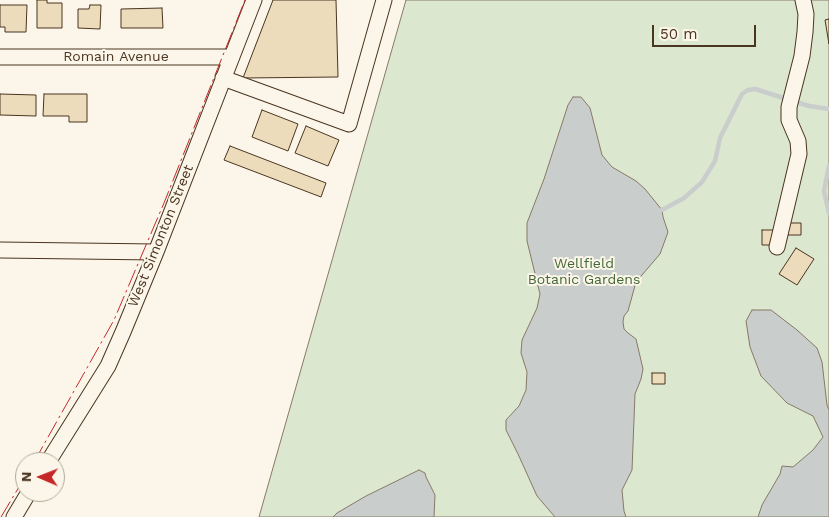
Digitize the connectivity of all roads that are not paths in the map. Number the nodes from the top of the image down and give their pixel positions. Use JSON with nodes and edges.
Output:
{"nodes":[{"id":1,"x":254,"y":0,"type":"edge"},
{"id":2,"x":384,"y":0,"type":"edge"},
{"id":3,"x":803,"y":0,"type":"edge"},
{"id":4,"x":0,"y":57,"type":"edge"},
{"id":5,"x":232,"y":57,"type":"junction"},
{"id":6,"x":224,"y":78,"type":"junction"},
{"id":7,"x":777,"y":247,"type":"dead end"},
{"id":8,"x":0,"y":250,"type":"edge"},
{"id":9,"x":156,"y":252,"type":"junction"},
{"id":10,"x":54,"y":452,"type":"edge"},
{"id":11,"x":23,"y":502,"type":"edge"},
{"id":12,"x":14,"y":517,"type":"edge"}],
"edges":[{"from":1,"to":5,"type":"street","name":"West Simonton Street"},
{"from":2,"to":6,"type":"street"},
{"from":3,"to":7,"type":"street"},
{"from":4,"to":5,"type":"street","name":"Romain Avenue"},
{"from":5,"to":6,"type":"street","name":"West Simonton Street"},
{"from":6,"to":9,"type":"street","name":"West Simonton Street"},
{"from":8,"to":9,"type":"street"},
{"from":9,"to":10,"type":"street","name":"West Simonton Street"},
{"from":11,"to":12,"type":"street"}]}
